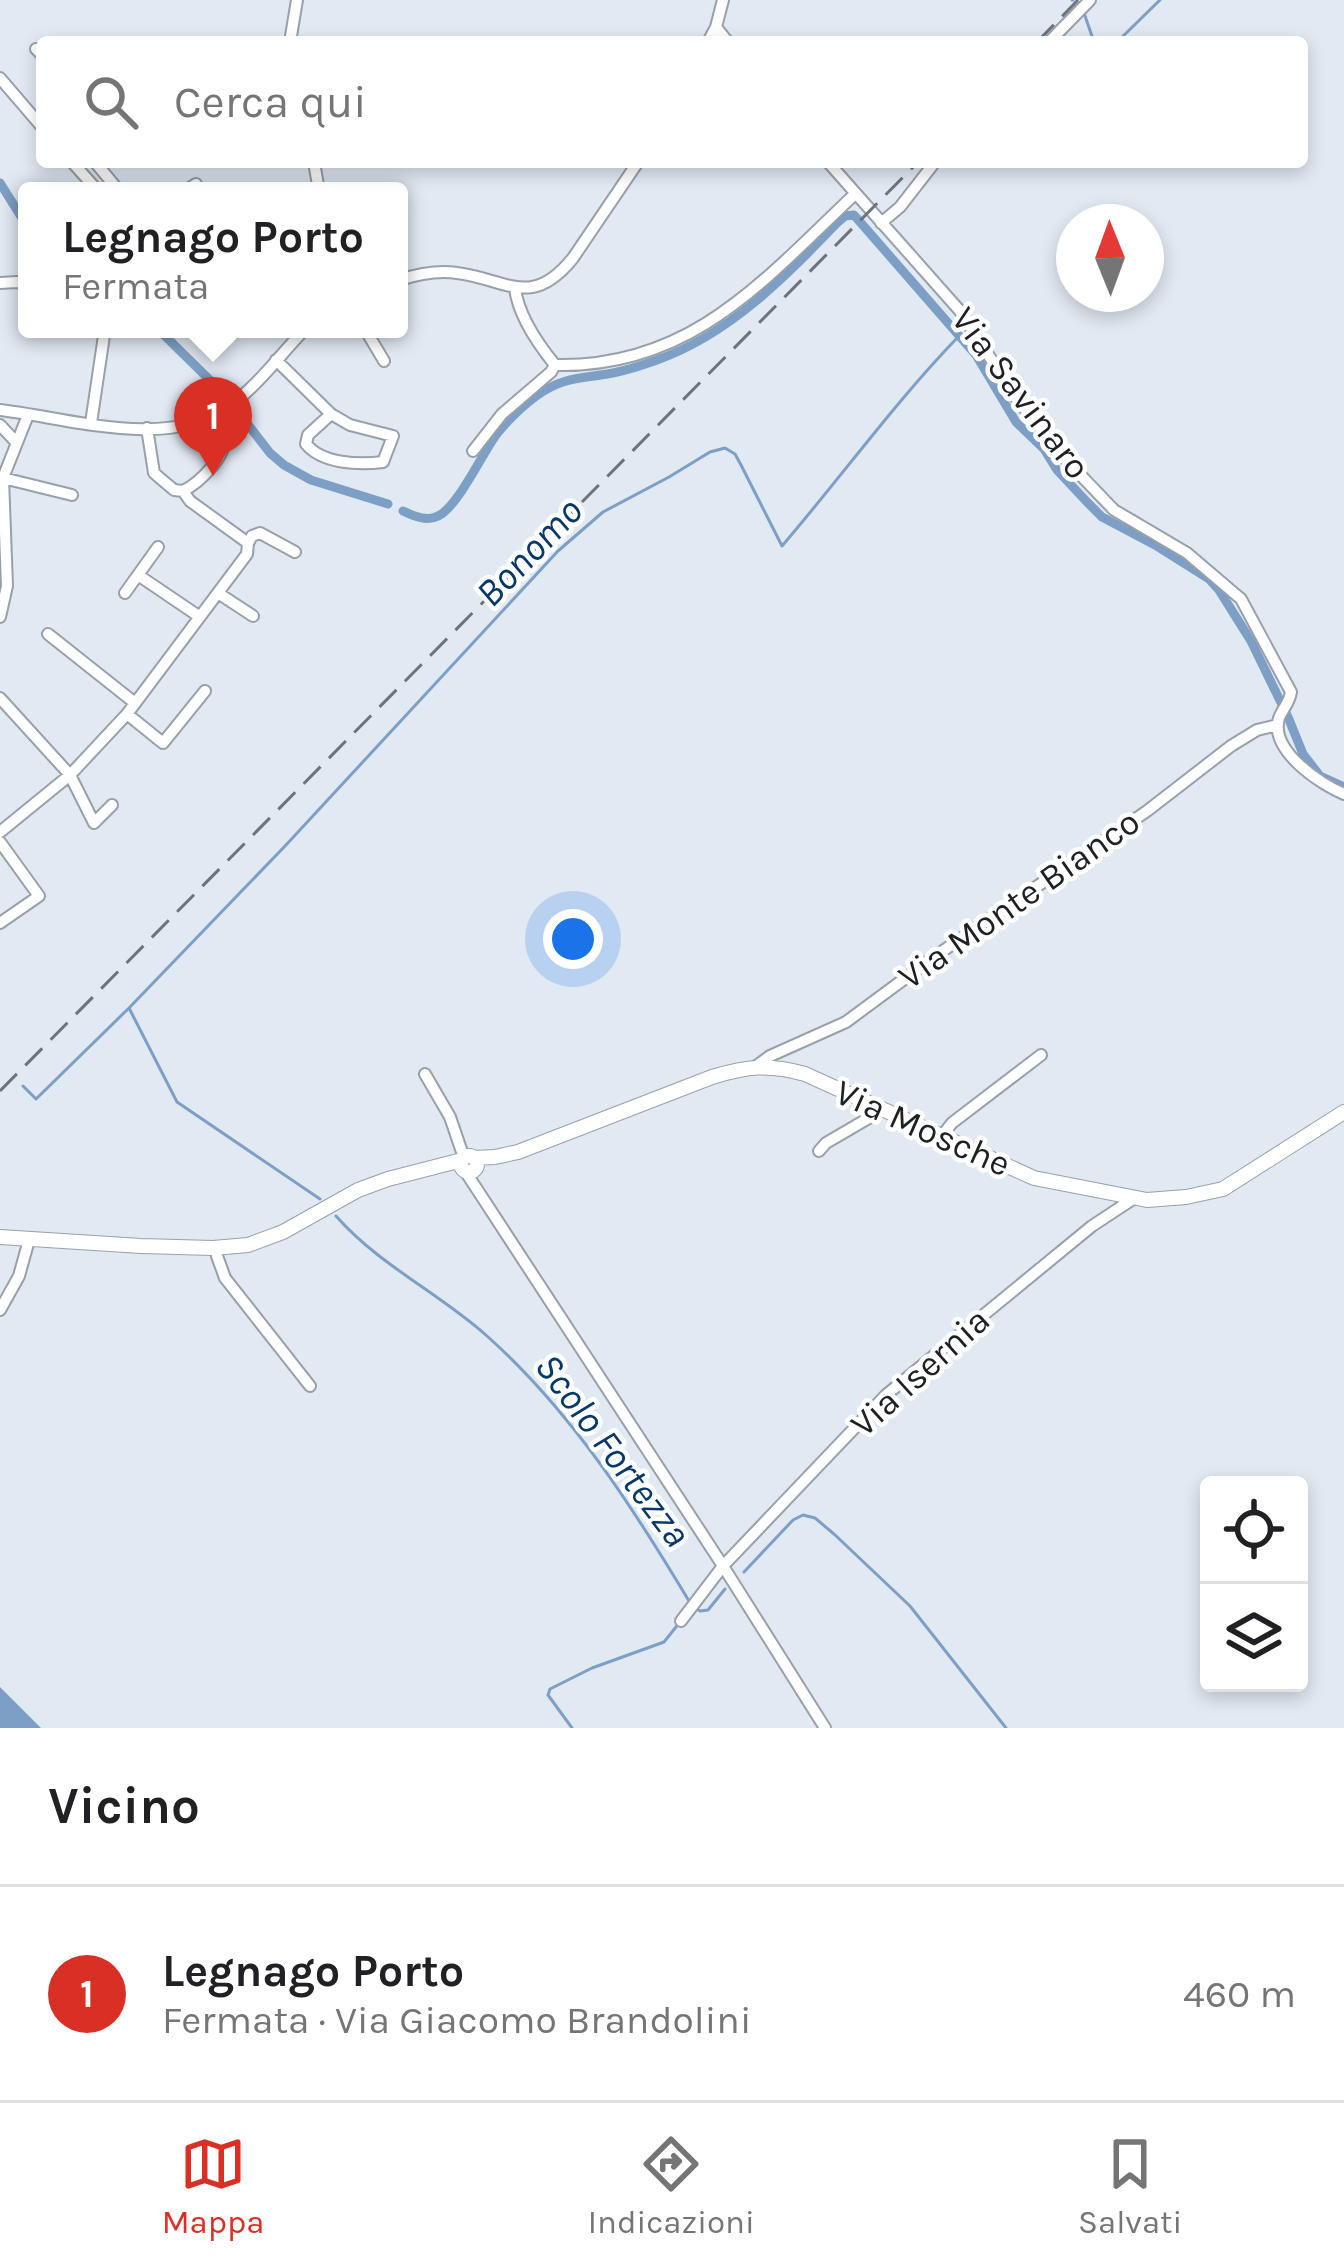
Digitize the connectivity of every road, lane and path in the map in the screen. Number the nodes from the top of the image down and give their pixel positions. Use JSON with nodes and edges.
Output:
{"nodes":[{"id":1,"x":297,"y":0,"type":"edge"},
{"id":2,"x":723,"y":0,"type":"edge"},
{"id":3,"x":1090,"y":0,"type":"edge"},
{"id":4,"x":716,"y":26,"type":"junction"},
{"id":5,"x":291,"y":36,"type":"edge"},
{"id":6,"x":711,"y":36,"type":"edge"},
{"id":7,"x":724,"y":36,"type":"edge"},
{"id":8,"x":1055,"y":36,"type":"edge"},
{"id":9,"x":0,"y":78,"type":"edge"},
{"id":10,"x":36,"y":120,"type":"edge"},
{"id":11,"x":634,"y":168,"type":"edge"},
{"id":12,"x":833,"y":168,"type":"edge"},
{"id":13,"x":930,"y":168,"type":"edge"},
{"id":14,"x":854,"y":194,"type":"junction"},
{"id":15,"x":881,"y":224,"type":"junction"},
{"id":16,"x":408,"y":278,"type":"edge"},
{"id":17,"x":514,"y":288,"type":"junction"},
{"id":18,"x":104,"y":338,"type":"edge"},
{"id":19,"x":297,"y":338,"type":"edge"},
{"id":20,"x":370,"y":338,"type":"edge"},
{"id":21,"x":276,"y":360,"type":"junction"},
{"id":22,"x":383,"y":361,"type":"dead end"},
{"id":23,"x":556,"y":365,"type":"junction"},
{"id":24,"x":0,"y":410,"type":"edge"},
{"id":25,"x":219,"y":413,"type":"junction"},
{"id":26,"x":331,"y":414,"type":"junction"},
{"id":27,"x":28,"y":415,"type":"junction"},
{"id":28,"x":91,"y":423,"type":"junction"},
{"id":29,"x":0,"y":425,"type":"edge"},
{"id":30,"x":148,"y":428,"type":"junction"},
{"id":31,"x":16,"y":442,"type":"junction"},
{"id":32,"x":473,"y":451,"type":"dead end"},
{"id":33,"x":3,"y":478,"type":"junction"},
{"id":34,"x":183,"y":491,"type":"junction"},
{"id":35,"x":72,"y":495,"type":"dead end"},
{"id":36,"x":2,"y":508,"type":"edge"},
{"id":37,"x":248,"y":543,"type":"junction"},
{"id":38,"x":158,"y":547,"type":"dead end"},
{"id":39,"x":295,"y":552,"type":"dead end"},
{"id":40,"x":138,"y":575,"type":"junction"},
{"id":41,"x":125,"y":593,"type":"dead end"},
{"id":42,"x":218,"y":593,"type":"junction"},
{"id":43,"x":253,"y":616,"type":"dead end"},
{"id":44,"x":0,"y":617,"type":"edge"},
{"id":45,"x":200,"y":617,"type":"junction"},
{"id":46,"x":48,"y":634,"type":"dead end"},
{"id":47,"x":205,"y":691,"type":"dead end"},
{"id":48,"x":0,"y":698,"type":"edge"},
{"id":49,"x":131,"y":709,"type":"junction"},
{"id":50,"x":1282,"y":715,"type":"junction"},
{"id":51,"x":70,"y":775,"type":"junction"},
{"id":52,"x":1344,"y":794,"type":"edge"},
{"id":53,"x":112,"y":805,"type":"dead end"},
{"id":54,"x":0,"y":832,"type":"edge"},
{"id":55,"x":0,"y":842,"type":"edge"},
{"id":56,"x":0,"y":922,"type":"edge"},
{"id":57,"x":1041,"y":1055,"type":"dead end"},
{"id":58,"x":754,"y":1067,"type":"junction"},
{"id":59,"x":425,"y":1074,"type":"dead end"},
{"id":60,"x":878,"y":1108,"type":"junction"},
{"id":61,"x":1344,"y":1112,"type":"edge"},
{"id":62,"x":941,"y":1137,"type":"junction"},
{"id":63,"x":819,"y":1151,"type":"dead end"},
{"id":64,"x":467,"y":1164,"type":"junction"},
{"id":65,"x":1133,"y":1198,"type":"junction"},
{"id":66,"x":0,"y":1237,"type":"edge"},
{"id":67,"x":29,"y":1240,"type":"junction"},
{"id":68,"x":217,"y":1256,"type":"dead end"},
{"id":69,"x":0,"y":1310,"type":"edge"},
{"id":70,"x":310,"y":1386,"type":"dead end"},
{"id":71,"x":723,"y":1566,"type":"junction"},
{"id":72,"x":681,"y":1621,"type":"dead end"},
{"id":73,"x":825,"y":1728,"type":"edge"}],
"edges":[{"from":1,"to":5,"type":"street"},
{"from":2,"to":4,"type":"street"},
{"from":3,"to":8,"type":"street"},
{"from":4,"to":6,"type":"street"},
{"from":4,"to":7,"type":"street"},
{"from":9,"to":10,"type":"street"},
{"from":11,"to":17,"type":"street"},
{"from":12,"to":14,"type":"street","name":"Via Savinaro"},
{"from":13,"to":15,"type":"street"},
{"from":14,"to":15,"type":"street","name":"Via Savinaro"},
{"from":14,"to":23,"type":"street"},
{"from":15,"to":50,"type":"street","name":"Via Savinaro"},
{"from":16,"to":17,"type":"street"},
{"from":17,"to":23,"type":"street"},
{"from":18,"to":28,"type":"street"},
{"from":19,"to":21,"type":"street"},
{"from":20,"to":22,"type":"street"},
{"from":21,"to":25,"type":"street"},
{"from":21,"to":26,"type":"street"},
{"from":23,"to":32,"type":"street"},
{"from":24,"to":27,"type":"street"},
{"from":25,"to":30,"type":"street"},
{"from":25,"to":34,"type":"street"},
{"from":26,"to":26,"type":"street"},
{"from":27,"to":28,"type":"street"},
{"from":27,"to":31,"type":"street"},
{"from":28,"to":30,"type":"street"},
{"from":29,"to":31,"type":"street"},
{"from":30,"to":34,"type":"street"},
{"from":31,"to":33,"type":"street"},
{"from":33,"to":35,"type":"street"},
{"from":33,"to":36,"type":"street"},
{"from":34,"to":37,"type":"street"},
{"from":36,"to":44,"type":"street"},
{"from":37,"to":39,"type":"street"},
{"from":37,"to":42,"type":"street"},
{"from":38,"to":40,"type":"street"},
{"from":40,"to":41,"type":"street"},
{"from":40,"to":45,"type":"street"},
{"from":42,"to":43,"type":"street"},
{"from":42,"to":45,"type":"street"},
{"from":45,"to":49,"type":"street"},
{"from":46,"to":49,"type":"street"},
{"from":47,"to":49,"type":"street"},
{"from":48,"to":51,"type":"street"},
{"from":49,"to":51,"type":"street"},
{"from":50,"to":52,"type":"street","name":"Via Savinaro"},
{"from":50,"to":58,"type":"street","name":"Via Monte Bianco"},
{"from":51,"to":53,"type":"street"},
{"from":51,"to":54,"type":"street"},
{"from":55,"to":56,"type":"street"},
{"from":57,"to":62,"type":"street"},
{"from":58,"to":60,"type":"main road","name":"Via Mosche"},
{"from":58,"to":64,"type":"main road","name":"Via Mosche"},
{"from":59,"to":64,"type":"street"},
{"from":60,"to":62,"type":"main road","name":"Via Mosche"},
{"from":60,"to":63,"type":"street"},
{"from":61,"to":65,"type":"main road","name":"Via Mosche"},
{"from":62,"to":65,"type":"main road","name":"Via Mosche"},
{"from":64,"to":67,"type":"main road","name":"Via Mosche"},
{"from":64,"to":71,"type":"street"},
{"from":65,"to":71,"type":"street","name":"Via Isernia"},
{"from":66,"to":67,"type":"main road","name":"Via Mosche"},
{"from":67,"to":69,"type":"street"},
{"from":68,"to":70,"type":"street"},
{"from":71,"to":72,"type":"street","name":"Via Isernia"},
{"from":71,"to":73,"type":"street"}]}
